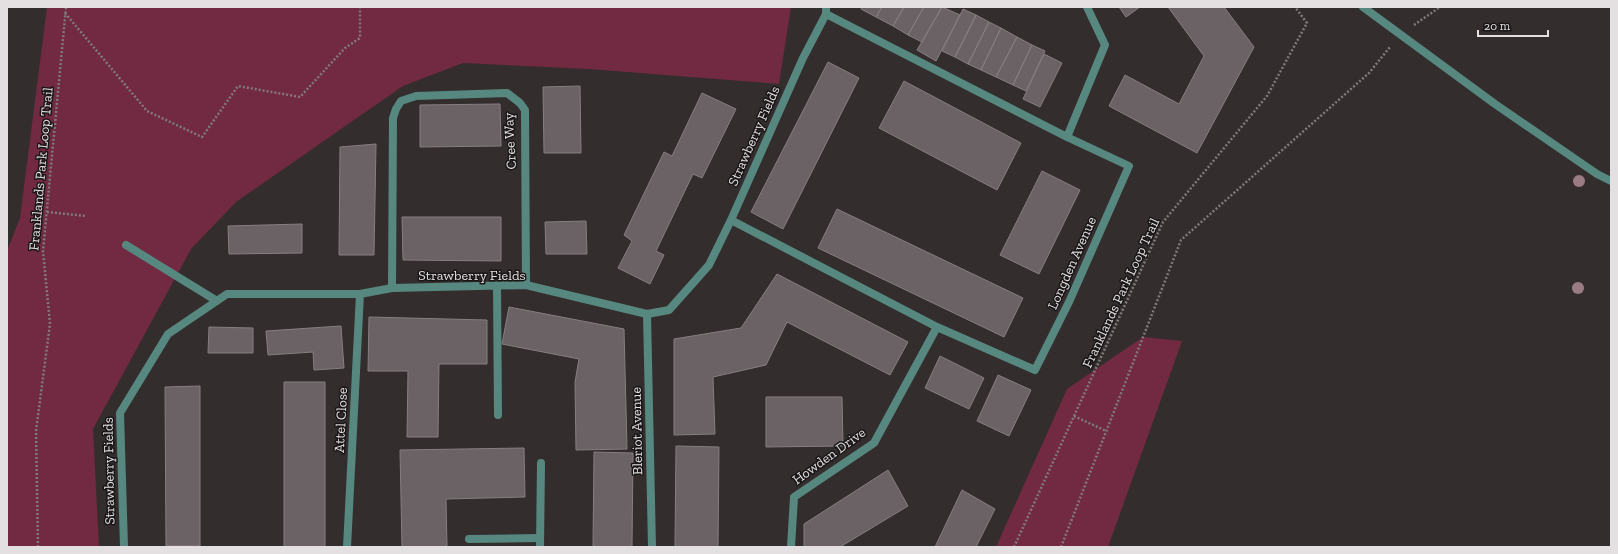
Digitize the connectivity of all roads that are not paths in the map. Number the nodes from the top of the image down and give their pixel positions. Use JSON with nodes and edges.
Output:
{"nodes":[{"id":1,"x":1087,"y":7,"type":"edge"},
{"id":2,"x":1364,"y":7,"type":"edge"},
{"id":3,"x":826,"y":10,"type":"edge"},
{"id":4,"x":1067,"y":137,"type":"junction"},
{"id":5,"x":1611,"y":181,"type":"edge"},
{"id":6,"x":731,"y":220,"type":"junction"},
{"id":7,"x":126,"y":246,"type":"dead end"},
{"id":8,"x":526,"y":285,"type":"junction"},
{"id":9,"x":497,"y":286,"type":"junction"},
{"id":10,"x":392,"y":288,"type":"junction"},
{"id":11,"x":360,"y":294,"type":"junction"},
{"id":12,"x":217,"y":300,"type":"junction"},
{"id":13,"x":647,"y":314,"type":"junction"},
{"id":14,"x":937,"y":327,"type":"junction"},
{"id":15,"x":498,"y":415,"type":"dead end"},
{"id":16,"x":541,"y":463,"type":"dead end"},
{"id":17,"x":540,"y":538,"type":"junction"},
{"id":18,"x":469,"y":539,"type":"dead end"},
{"id":19,"x":124,"y":547,"type":"edge"},
{"id":20,"x":347,"y":547,"type":"edge"},
{"id":21,"x":540,"y":547,"type":"edge"},
{"id":22,"x":652,"y":547,"type":"edge"},
{"id":23,"x":791,"y":547,"type":"edge"}],
"edges":[{"from":1,"to":4,"type":"street"},
{"from":2,"to":5,"type":"street"},
{"from":3,"to":4,"type":"street","name":"Longden Avenue"},
{"from":3,"to":6,"type":"street","name":"Strawberry Fields"},
{"from":4,"to":14,"type":"street","name":"Longden Avenue"},
{"from":6,"to":13,"type":"street","name":"Strawberry Fields"},
{"from":6,"to":14,"type":"street","name":"Longden Avenue"},
{"from":7,"to":12,"type":"street"},
{"from":8,"to":9,"type":"street","name":"Strawberry Fields"},
{"from":8,"to":10,"type":"street","name":"Cree Way"},
{"from":8,"to":13,"type":"street","name":"Strawberry Fields"},
{"from":9,"to":10,"type":"street","name":"Strawberry Fields"},
{"from":9,"to":15,"type":"street"},
{"from":10,"to":11,"type":"street","name":"Strawberry Fields"},
{"from":11,"to":12,"type":"street","name":"Strawberry Fields"},
{"from":11,"to":20,"type":"street","name":"Attel Close"},
{"from":12,"to":19,"type":"street","name":"Strawberry Fields"},
{"from":13,"to":22,"type":"street","name":"Bleriot Avenue"},
{"from":14,"to":23,"type":"street","name":"Howden Drive"},
{"from":16,"to":17,"type":"street"},
{"from":17,"to":18,"type":"street"},
{"from":17,"to":21,"type":"street"}]}
